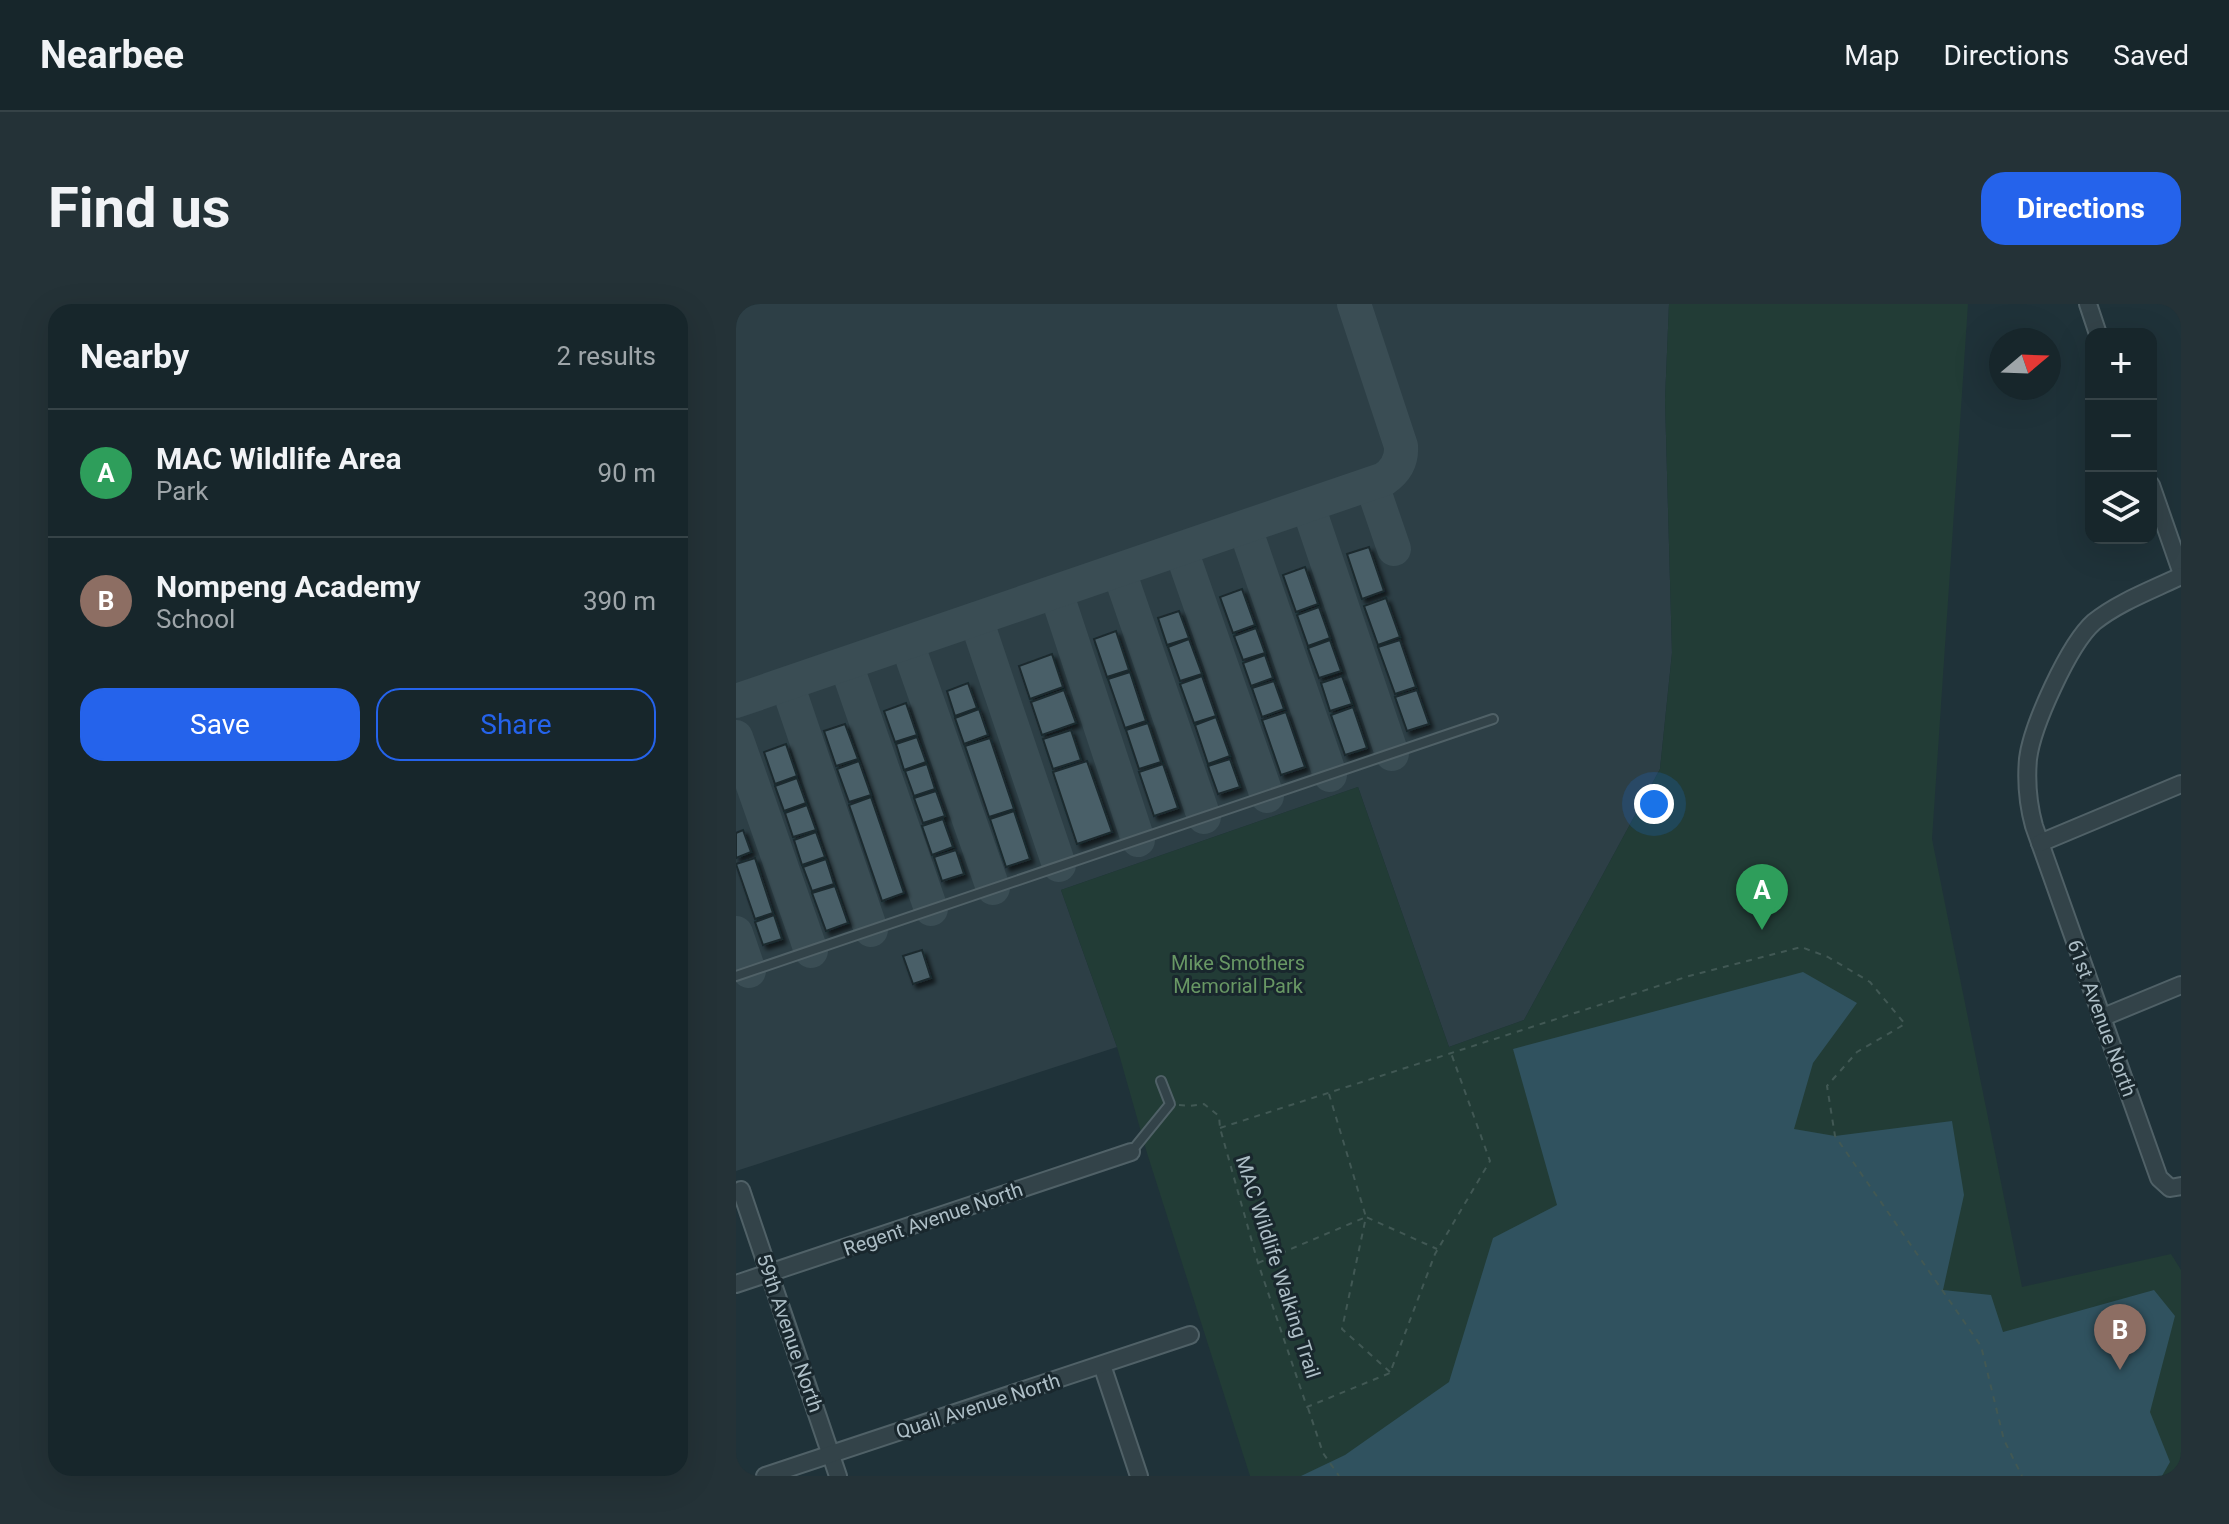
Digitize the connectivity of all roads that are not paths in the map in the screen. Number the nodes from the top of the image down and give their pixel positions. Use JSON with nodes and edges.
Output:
{"nodes":[{"id":1,"x":2088,"y":304,"type":"edge"},
{"id":2,"x":2096,"y":328,"type":"edge"},
{"id":3,"x":2157,"y":503,"type":"edge"},
{"id":4,"x":2181,"y":574,"type":"edge"},
{"id":5,"x":1493,"y":719,"type":"dead end"},
{"id":6,"x":2181,"y":784,"type":"edge"},
{"id":7,"x":2040,"y":843,"type":"junction"},
{"id":8,"x":736,"y":976,"type":"edge"},
{"id":9,"x":2181,"y":985,"type":"edge"},
{"id":10,"x":2101,"y":1018,"type":"junction"},
{"id":11,"x":1161,"y":1081,"type":"dead end"},
{"id":12,"x":1131,"y":1152,"type":"joint"},
{"id":13,"x":2175,"y":1187,"type":"edge"},
{"id":14,"x":741,"y":1190,"type":"dead end"},
{"id":15,"x":769,"y":1274,"type":"junction"},
{"id":16,"x":736,"y":1284,"type":"edge"},
{"id":17,"x":1190,"y":1335,"type":"dead end"},
{"id":18,"x":1102,"y":1365,"type":"junction"},
{"id":19,"x":831,"y":1454,"type":"junction"},
{"id":20,"x":765,"y":1476,"type":"edge"},
{"id":21,"x":838,"y":1476,"type":"edge"},
{"id":22,"x":1139,"y":1476,"type":"edge"}],
"edges":[{"from":1,"to":2,"type":"street"},
{"from":3,"to":4,"type":"street"},
{"from":4,"to":7,"type":"street","name":"61st Avenue North"},
{"from":5,"to":8,"type":"lane"},
{"from":6,"to":7,"type":"street"},
{"from":7,"to":10,"type":"street","name":"61st Avenue North"},
{"from":9,"to":10,"type":"street"},
{"from":10,"to":13,"type":"street","name":"61st Avenue North"},
{"from":11,"to":12,"type":"lane"},
{"from":12,"to":15,"type":"street","name":"Regent Avenue North"},
{"from":14,"to":15,"type":"street","name":"59th Avenue North"},
{"from":15,"to":16,"type":"street","name":"Regent Avenue North"},
{"from":15,"to":19,"type":"street","name":"59th Avenue North"},
{"from":17,"to":18,"type":"street","name":"Quail Avenue North"},
{"from":18,"to":19,"type":"street","name":"Quail Avenue North"},
{"from":18,"to":22,"type":"street"},
{"from":19,"to":20,"type":"street","name":"Quail Avenue North"},
{"from":19,"to":21,"type":"street","name":"59th Avenue North"}]}
